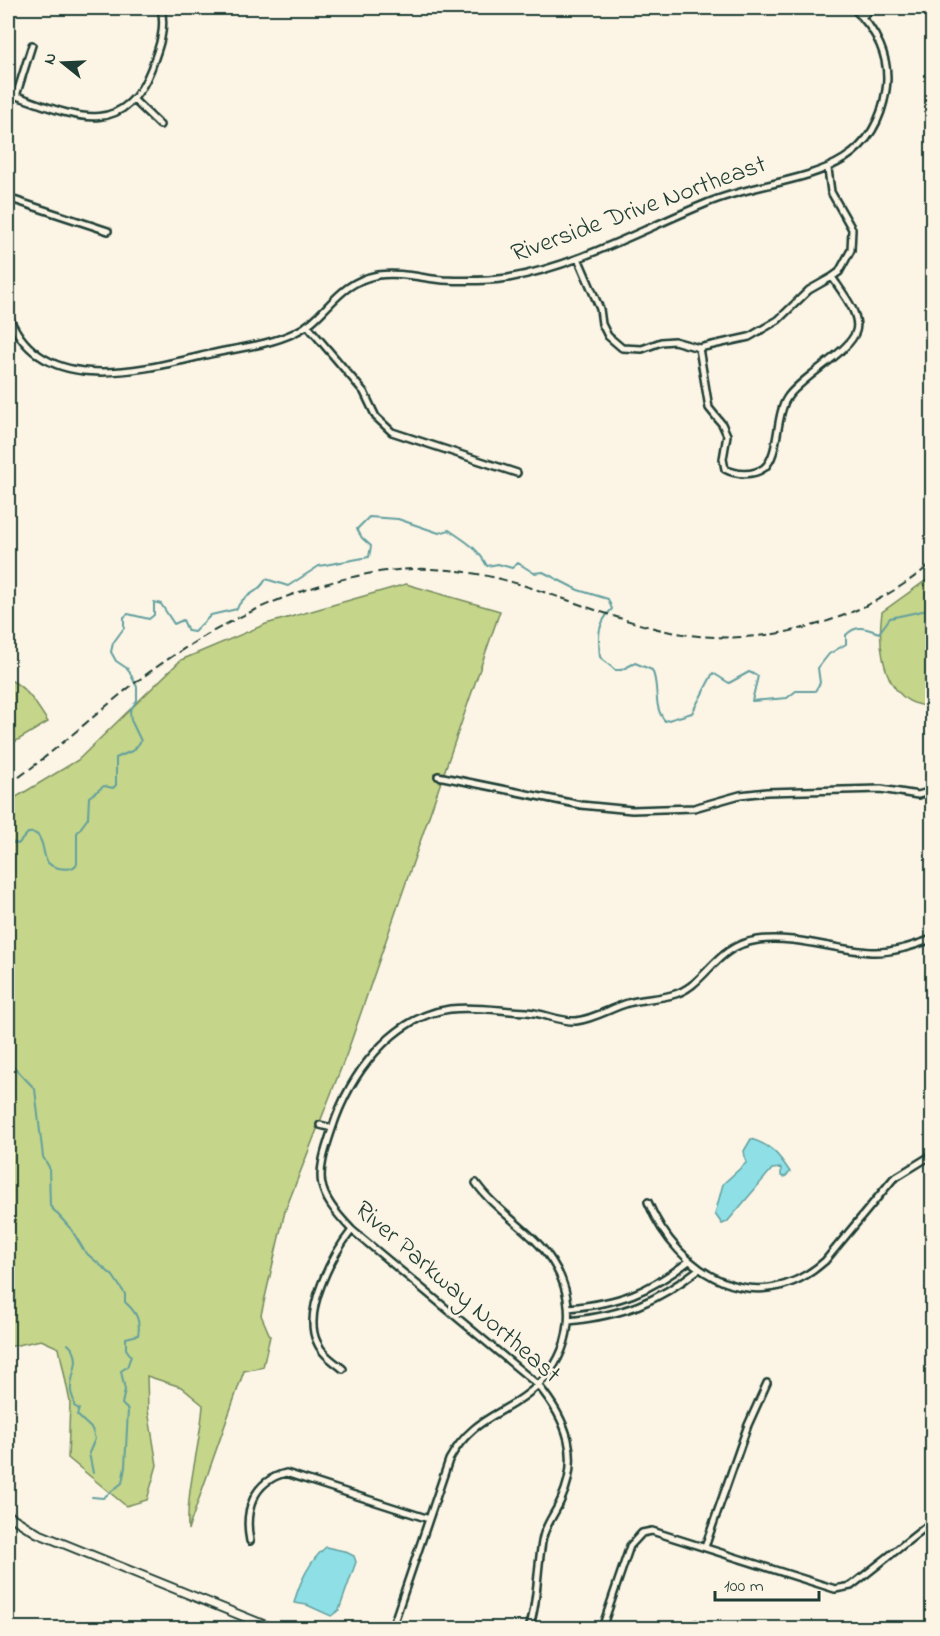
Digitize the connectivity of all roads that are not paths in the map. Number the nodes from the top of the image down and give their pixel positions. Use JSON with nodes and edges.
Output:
{"nodes":[{"id":1,"x":161,"y":8,"type":"edge"},
{"id":2,"x":853,"y":8,"type":"edge"},
{"id":3,"x":872,"y":8,"type":"edge"},
{"id":4,"x":862,"y":16,"type":"junction"},
{"id":5,"x":32,"y":45,"type":"dead end"},
{"id":6,"x":8,"y":93,"type":"edge"},
{"id":7,"x":16,"y":96,"type":"junction"},
{"id":8,"x":134,"y":100,"type":"junction"},
{"id":9,"x":160,"y":125,"type":"dead end"},
{"id":10,"x":828,"y":169,"type":"junction"},
{"id":11,"x":8,"y":198,"type":"edge"},
{"id":12,"x":108,"y":231,"type":"dead end"},
{"id":13,"x":578,"y":258,"type":"junction"},
{"id":14,"x":832,"y":278,"type":"junction"},
{"id":15,"x":8,"y":314,"type":"edge"},
{"id":16,"x":307,"y":325,"type":"junction"},
{"id":17,"x":699,"y":348,"type":"junction"},
{"id":18,"x":517,"y":473,"type":"dead end"},
{"id":19,"x":438,"y":776,"type":"dead end"},
{"id":20,"x":933,"y":791,"type":"edge"},
{"id":21,"x":933,"y":939,"type":"edge"},
{"id":22,"x":320,"y":1125,"type":"dead end"},
{"id":23,"x":332,"y":1128,"type":"junction"},
{"id":24,"x":933,"y":1155,"type":"edge"},
{"id":25,"x":476,"y":1183,"type":"dead end"},
{"id":26,"x":648,"y":1202,"type":"dead end"},
{"id":27,"x":352,"y":1230,"type":"junction"},
{"id":28,"x":689,"y":1261,"type":"junction"},
{"id":29,"x":699,"y":1269,"type":"junction"},
{"id":30,"x":569,"y":1308,"type":"junction"},
{"id":31,"x":569,"y":1321,"type":"junction"},
{"id":32,"x":343,"y":1369,"type":"dead end"},
{"id":33,"x":767,"y":1383,"type":"dead end"},
{"id":34,"x":538,"y":1385,"type":"junction"},
{"id":35,"x":8,"y":1515,"type":"edge"},
{"id":36,"x":429,"y":1519,"type":"junction"},
{"id":37,"x":933,"y":1522,"type":"edge"},
{"id":38,"x":250,"y":1541,"type":"dead end"},
{"id":39,"x":705,"y":1547,"type":"junction"},
{"id":40,"x":272,"y":1629,"type":"edge"},
{"id":41,"x":392,"y":1629,"type":"edge"},
{"id":42,"x":529,"y":1629,"type":"edge"},
{"id":43,"x":602,"y":1629,"type":"edge"}],
"edges":[{"from":1,"to":8,"type":"street"},
{"from":2,"to":4,"type":"street"},
{"from":3,"to":4,"type":"street"},
{"from":4,"to":10,"type":"street","name":"Riverside Drive Northeast"},
{"from":5,"to":7,"type":"street"},
{"from":6,"to":7,"type":"street"},
{"from":7,"to":8,"type":"street"},
{"from":8,"to":9,"type":"street"},
{"from":10,"to":13,"type":"street","name":"Riverside Drive Northeast"},
{"from":10,"to":14,"type":"street"},
{"from":11,"to":12,"type":"street"},
{"from":13,"to":16,"type":"street","name":"Riverside Drive Northeast"},
{"from":13,"to":17,"type":"street"},
{"from":14,"to":17,"type":"street"},
{"from":14,"to":17,"type":"street"},
{"from":15,"to":16,"type":"street","name":"Riverside Drive Northeast"},
{"from":16,"to":18,"type":"street"},
{"from":19,"to":20,"type":"street"},
{"from":21,"to":23,"type":"street","name":"River Parkway Northeast"},
{"from":22,"to":23,"type":"street"},
{"from":23,"to":27,"type":"street","name":"River Parkway Northeast"},
{"from":24,"to":29,"type":"street"},
{"from":25,"to":30,"type":"street"},
{"from":26,"to":28,"type":"street"},
{"from":27,"to":32,"type":"street"},
{"from":27,"to":34,"type":"street","name":"River Parkway Northeast"},
{"from":28,"to":29,"type":"street"},
{"from":28,"to":30,"type":"street"},
{"from":29,"to":31,"type":"street"},
{"from":30,"to":31,"type":"street"},
{"from":31,"to":34,"type":"street"},
{"from":33,"to":39,"type":"street"},
{"from":34,"to":36,"type":"street"},
{"from":34,"to":42,"type":"street","name":"River Parkway Northeast"},
{"from":35,"to":40,"type":"street"},
{"from":36,"to":38,"type":"street"},
{"from":36,"to":41,"type":"street"},
{"from":37,"to":39,"type":"street"},
{"from":39,"to":43,"type":"street"}]}
